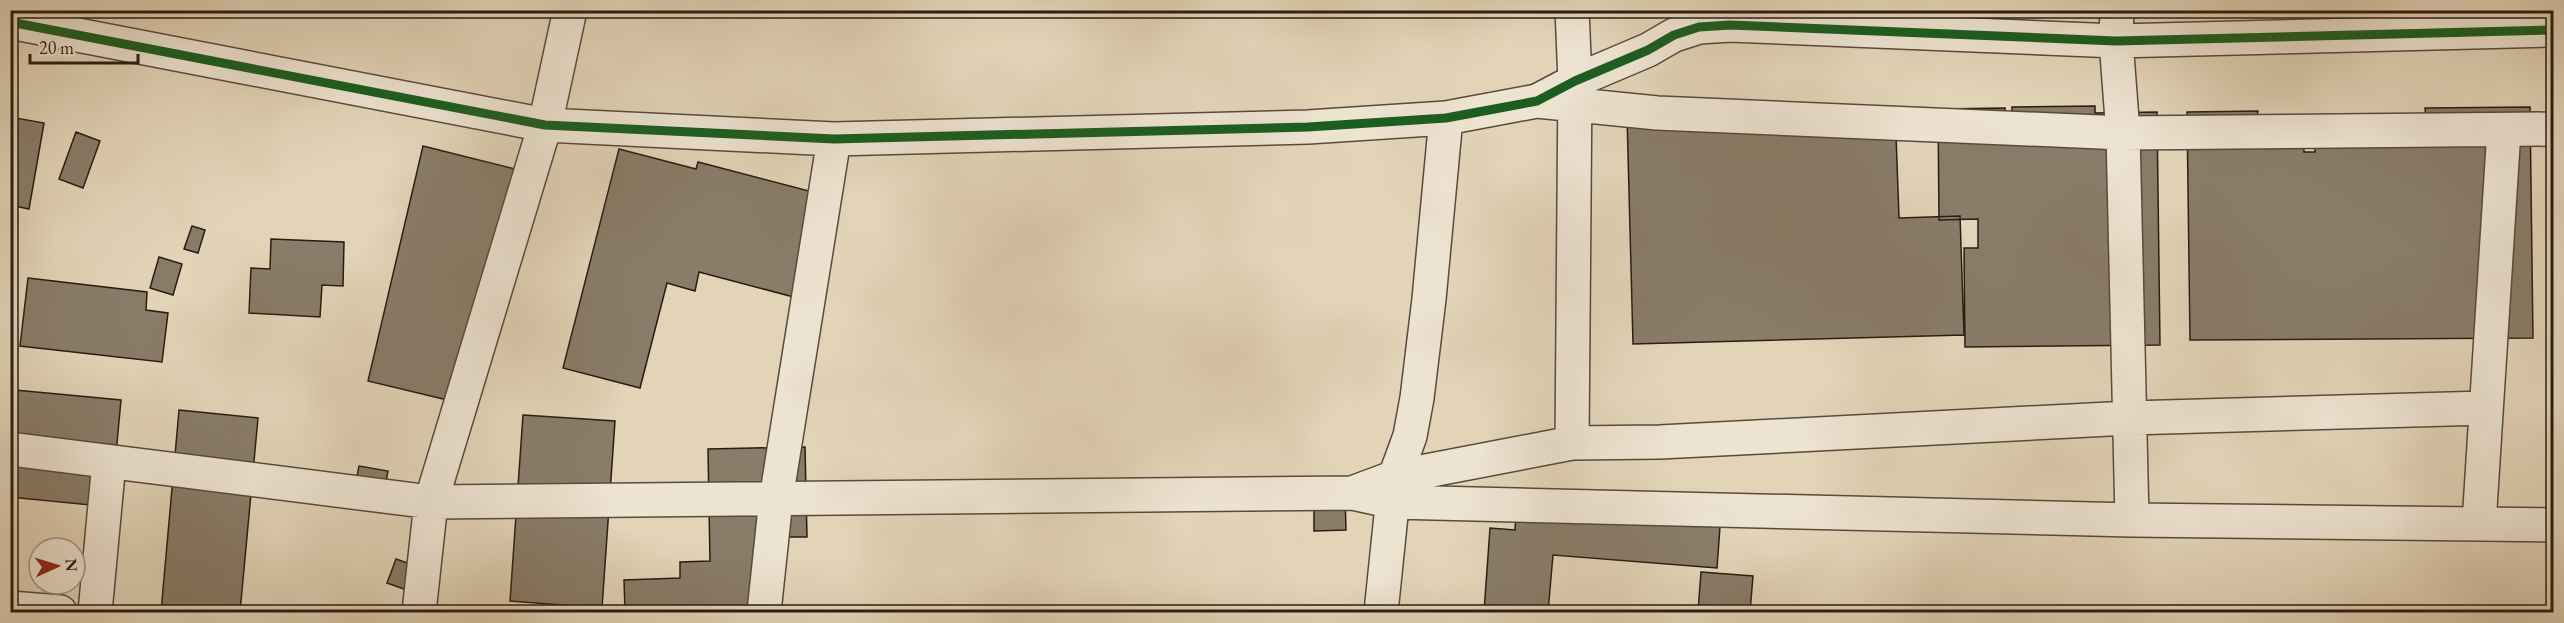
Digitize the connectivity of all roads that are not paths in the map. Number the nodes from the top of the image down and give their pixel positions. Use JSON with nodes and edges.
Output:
{"nodes":[{"id":1,"x":570,"y":10,"type":"edge"},
{"id":2,"x":1572,"y":10,"type":"edge"},
{"id":3,"x":10,"y":22,"type":"edge"},
{"id":4,"x":2117,"y":26,"type":"edge"},
{"id":5,"x":2553,"y":30,"type":"edge"},
{"id":6,"x":1574,"y":94,"type":"junction"},
{"id":7,"x":1446,"y":118,"type":"junction"},
{"id":8,"x":545,"y":125,"type":"junction"},
{"id":9,"x":2553,"y":129,"type":"edge"},
{"id":10,"x":2504,"y":130,"type":"junction"},
{"id":11,"x":2122,"y":133,"type":"junction"},
{"id":12,"x":834,"y":139,"type":"junction"},
{"id":13,"x":2486,"y":408,"type":"junction"},
{"id":14,"x":2129,"y":418,"type":"junction"},
{"id":15,"x":1572,"y":443,"type":"junction"},
{"id":16,"x":10,"y":449,"type":"edge"},
{"id":17,"x":109,"y":462,"type":"junction"},
{"id":18,"x":1394,"y":490,"type":"junction"},
{"id":19,"x":776,"y":499,"type":"junction"},
{"id":20,"x":431,"y":502,"type":"junction"},
{"id":21,"x":2132,"y":520,"type":"junction"},
{"id":22,"x":2479,"y":524,"type":"junction"},
{"id":23,"x":2553,"y":525,"type":"edge"},
{"id":24,"x":10,"y":608,"type":"edge"},
{"id":25,"x":60,"y":612,"type":"edge"},
{"id":26,"x":95,"y":612,"type":"edge"},
{"id":27,"x":419,"y":612,"type":"edge"},
{"id":28,"x":764,"y":612,"type":"edge"},
{"id":29,"x":1381,"y":612,"type":"edge"}],
"edges":[{"from":1,"to":8,"type":"street"},
{"from":2,"to":6,"type":"street"},
{"from":3,"to":8,"type":"street"},
{"from":4,"to":5,"type":"street"},
{"from":4,"to":6,"type":"street"},
{"from":4,"to":11,"type":"street"},
{"from":6,"to":7,"type":"street"},
{"from":6,"to":11,"type":"street"},
{"from":6,"to":15,"type":"street"},
{"from":7,"to":12,"type":"street"},
{"from":7,"to":18,"type":"street"},
{"from":8,"to":12,"type":"street"},
{"from":8,"to":20,"type":"street"},
{"from":9,"to":10,"type":"street"},
{"from":10,"to":11,"type":"street"},
{"from":10,"to":13,"type":"street"},
{"from":11,"to":14,"type":"street"},
{"from":12,"to":19,"type":"street"},
{"from":13,"to":14,"type":"street"},
{"from":13,"to":22,"type":"street"},
{"from":14,"to":15,"type":"street"},
{"from":14,"to":21,"type":"street"},
{"from":15,"to":18,"type":"street"},
{"from":16,"to":17,"type":"street"},
{"from":17,"to":20,"type":"street"},
{"from":17,"to":26,"type":"street"},
{"from":18,"to":19,"type":"street"},
{"from":18,"to":21,"type":"street"},
{"from":18,"to":29,"type":"street"},
{"from":19,"to":20,"type":"street"},
{"from":19,"to":28,"type":"street"},
{"from":20,"to":27,"type":"street"},
{"from":21,"to":22,"type":"street"},
{"from":22,"to":23,"type":"street"},
{"from":24,"to":25,"type":"street"}]}
